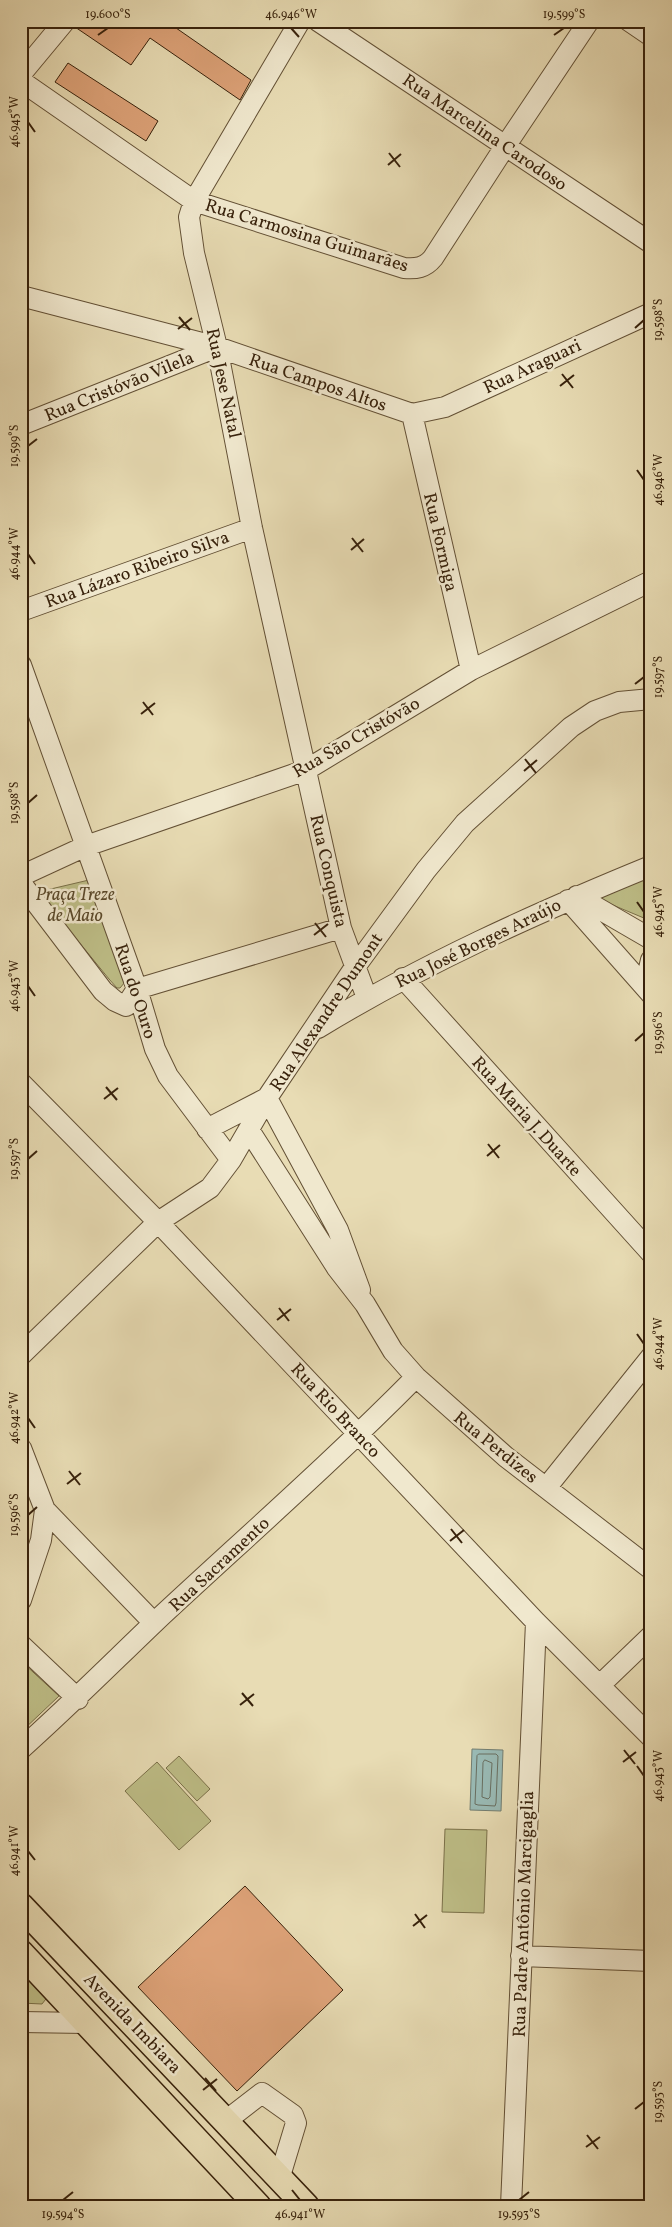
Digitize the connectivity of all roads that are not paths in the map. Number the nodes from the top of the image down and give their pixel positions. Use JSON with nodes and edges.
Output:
{"nodes":[{"id":1,"x":65,"y":21,"type":"edge"},
{"id":2,"x":300,"y":21,"type":"edge"},
{"id":3,"x":318,"y":21,"type":"edge"},
{"id":4,"x":589,"y":21,"type":"edge"},
{"id":5,"x":630,"y":21,"type":"edge"},
{"id":6,"x":651,"y":36,"type":"edge"},
{"id":7,"x":21,"y":74,"type":"edge"},
{"id":8,"x":21,"y":81,"type":"edge"},
{"id":9,"x":506,"y":145,"type":"junction"},
{"id":10,"x":194,"y":201,"type":"junction"},
{"id":11,"x":651,"y":243,"type":"edge"},
{"id":12,"x":21,"y":296,"type":"edge"},
{"id":13,"x":651,"y":313,"type":"edge"},
{"id":14,"x":217,"y":348,"type":"junction"},
{"id":15,"x":412,"y":414,"type":"junction"},
{"id":16,"x":21,"y":425,"type":"edge"},
{"id":17,"x":252,"y":528,"type":"junction"},
{"id":18,"x":651,"y":581,"type":"edge"},
{"id":19,"x":21,"y":611,"type":"edge"},
{"id":20,"x":21,"y":665,"type":"edge"},
{"id":21,"x":470,"y":670,"type":"junction"},
{"id":22,"x":651,"y":699,"type":"edge"},
{"id":23,"x":306,"y":770,"type":"junction"},
{"id":24,"x":86,"y":846,"type":"junction"},
{"id":25,"x":651,"y":866,"type":"edge"},
{"id":26,"x":21,"y":876,"type":"edge"},
{"id":27,"x":21,"y":883,"type":"edge"},
{"id":28,"x":572,"y":898,"type":"junction"},
{"id":29,"x":341,"y":928,"type":"junction"},
{"id":30,"x":651,"y":939,"type":"edge"},
{"id":31,"x":651,"y":960,"type":"edge"},
{"id":32,"x":355,"y":967,"type":"junction"},
{"id":33,"x":403,"y":978,"type":"junction"},
{"id":34,"x":137,"y":989,"type":"junction"},
{"id":35,"x":651,"y":993,"type":"edge"},
{"id":36,"x":367,"y":998,"type":"junction"},
{"id":37,"x":312,"y":1032,"type":"junction"},
{"id":38,"x":21,"y":1083,"type":"edge"},
{"id":39,"x":267,"y":1098,"type":"junction"},
{"id":40,"x":207,"y":1129,"type":"junction"},
{"id":41,"x":249,"y":1130,"type":"junction"},
{"id":42,"x":231,"y":1160,"type":"junction"},
{"id":43,"x":158,"y":1222,"type":"junction"},
{"id":44,"x":651,"y":1253,"type":"edge"},
{"id":45,"x":364,"y":1304,"type":"junction"},
{"id":46,"x":21,"y":1355,"type":"edge"},
{"id":47,"x":651,"y":1357,"type":"edge"},
{"id":48,"x":416,"y":1377,"type":"junction"},
{"id":49,"x":359,"y":1435,"type":"junction"},
{"id":50,"x":21,"y":1448,"type":"edge"},
{"id":51,"x":546,"y":1488,"type":"junction"},
{"id":52,"x":45,"y":1510,"type":"junction"},
{"id":53,"x":651,"y":1569,"type":"edge"},
{"id":54,"x":21,"y":1600,"type":"edge"},
{"id":55,"x":536,"y":1622,"type":"junction"},
{"id":56,"x":154,"y":1623,"type":"junction"},
{"id":57,"x":651,"y":1636,"type":"edge"},
{"id":58,"x":21,"y":1645,"type":"edge"},
{"id":59,"x":600,"y":1685,"type":"junction"},
{"id":60,"x":78,"y":1698,"type":"junction"},
{"id":61,"x":651,"y":1737,"type":"edge"},
{"id":62,"x":21,"y":1749,"type":"edge"},
{"id":63,"x":21,"y":1906,"type":"edge"},
{"id":64,"x":21,"y":1954,"type":"edge"},
{"id":65,"x":521,"y":1956,"type":"junction"},
{"id":66,"x":651,"y":1961,"type":"edge"},
{"id":67,"x":21,"y":2022,"type":"edge"},
{"id":68,"x":85,"y":2023,"type":"junction"},
{"id":69,"x":232,"y":2125,"type":"junction"},
{"id":70,"x":209,"y":2155,"type":"junction"},
{"id":71,"x":280,"y":2176,"type":"junction"},
{"id":72,"x":258,"y":2206,"type":"edge"},
{"id":73,"x":306,"y":2206,"type":"edge"},
{"id":74,"x":511,"y":2206,"type":"edge"}],
"edges":[{"from":1,"to":7,"type":"street"},
{"from":2,"to":10,"type":"street","name":"Rua Jese Natal"},
{"from":3,"to":9,"type":"street","name":"Rua Marcelina Carodoso"},
{"from":4,"to":9,"type":"street","name":"Rua Carmosina Guimarães"},
{"from":5,"to":6,"type":"street"},
{"from":8,"to":10,"type":"street","name":"Rua Carmosina Guimarães"},
{"from":9,"to":10,"type":"street","name":"Rua Carmosina Guimarães"},
{"from":9,"to":11,"type":"street","name":"Rua Marcelina Carodoso"},
{"from":10,"to":14,"type":"street","name":"Rua Jese Natal"},
{"from":12,"to":14,"type":"street","name":"Rua Campos Altos"},
{"from":13,"to":15,"type":"street","name":"Rua Araguari"},
{"from":14,"to":15,"type":"street","name":"Rua Campos Altos"},
{"from":14,"to":16,"type":"street","name":"Rua Cristóvão Vilela"},
{"from":14,"to":17,"type":"street","name":"Rua Jese Natal"},
{"from":15,"to":21,"type":"street","name":"Rua Formiga"},
{"from":17,"to":19,"type":"street","name":"Rua Lázaro Ribeiro Silva"},
{"from":17,"to":23,"type":"street","name":"Rua Jese Natal"},
{"from":18,"to":21,"type":"street","name":"Rua São Cristóvão"},
{"from":20,"to":24,"type":"street","name":"Rua do Ouro"},
{"from":21,"to":23,"type":"street","name":"Rua São Cristóvão"},
{"from":22,"to":32,"type":"street","name":"Rua Alexandre Dumont"},
{"from":23,"to":24,"type":"street","name":"Rua São Cristóvão"},
{"from":23,"to":29,"type":"street","name":"Rua Conquista"},
{"from":24,"to":26,"type":"street","name":"Rua São Cristóvão"},
{"from":24,"to":34,"type":"street","name":"Rua do Ouro"},
{"from":25,"to":28,"type":"street","name":"Rua José Borges Araújo"},
{"from":27,"to":34,"type":"street"},
{"from":28,"to":30,"type":"street"},
{"from":28,"to":33,"type":"street","name":"Rua José Borges Araújo"},
{"from":28,"to":35,"type":"street"},
{"from":29,"to":32,"type":"street","name":"Rua Conquista"},
{"from":29,"to":34,"type":"street"},
{"from":31,"to":35,"type":"street"},
{"from":32,"to":36,"type":"street","name":"Rua Conquista"},
{"from":32,"to":37,"type":"street","name":"Rua Alexandre Dumont"},
{"from":33,"to":36,"type":"street","name":"Rua José Borges Araújo"},
{"from":33,"to":44,"type":"street","name":"Rua Maria J. Duarte"},
{"from":34,"to":40,"type":"street","name":"Rua do Ouro"},
{"from":36,"to":37,"type":"street","name":"Rua José Borges Araújo"},
{"from":37,"to":39,"type":"street","name":"Rua Alexandre Dumont"},
{"from":38,"to":43,"type":"street","name":"Rua Rio Branco"},
{"from":39,"to":40,"type":"street"},
{"from":39,"to":41,"type":"street","name":"Rua Alexandre Dumont"},
{"from":39,"to":45,"type":"street"},
{"from":40,"to":42,"type":"street","name":"Rua do Ouro"},
{"from":41,"to":42,"type":"street","name":"Rua Alexandre Dumont"},
{"from":41,"to":45,"type":"street"},
{"from":42,"to":43,"type":"street","name":"Rua Alexandre Dumont"},
{"from":43,"to":46,"type":"street","name":"Rua Alexandre Dumont"},
{"from":43,"to":49,"type":"street","name":"Rua Rio Branco"},
{"from":45,"to":48,"type":"street","name":"Rua Perdizes"},
{"from":47,"to":51,"type":"street"},
{"from":48,"to":49,"type":"street","name":"Rua Sacramento"},
{"from":48,"to":51,"type":"street","name":"Rua Perdizes"},
{"from":49,"to":55,"type":"street","name":"Rua Rio Branco"},
{"from":49,"to":56,"type":"street","name":"Rua Sacramento"},
{"from":50,"to":52,"type":"street"},
{"from":51,"to":53,"type":"street","name":"Rua Perdizes"},
{"from":52,"to":54,"type":"street"},
{"from":52,"to":56,"type":"street"},
{"from":55,"to":59,"type":"street","name":"Rua Rio Branco"},
{"from":55,"to":65,"type":"street","name":"Rua Padre Antônio Marcigaglia"},
{"from":56,"to":60,"type":"street","name":"Rua Sacramento"},
{"from":57,"to":59,"type":"street"},
{"from":58,"to":60,"type":"street"},
{"from":59,"to":61,"type":"street","name":"Rua Rio Branco"},
{"from":60,"to":62,"type":"street","name":"Rua Sacramento"},
{"from":63,"to":69,"type":"main road","name":"Avenida Imbiara"},
{"from":64,"to":68,"type":"main road","name":"Avenida Imbiara"},
{"from":65,"to":66,"type":"street"},
{"from":65,"to":74,"type":"street","name":"Rua Padre Antônio Marcigaglia"},
{"from":67,"to":68,"type":"street"},
{"from":68,"to":70,"type":"main road","name":"Avenida Imbiara"},
{"from":69,"to":70,"type":"main road"},
{"from":69,"to":71,"type":"main road","name":"Avenida Imbiara"},
{"from":69,"to":71,"type":"street"},
{"from":70,"to":72,"type":"main road","name":"Avenida Imbiara"},
{"from":71,"to":73,"type":"main road","name":"Avenida Imbiara"}]}
